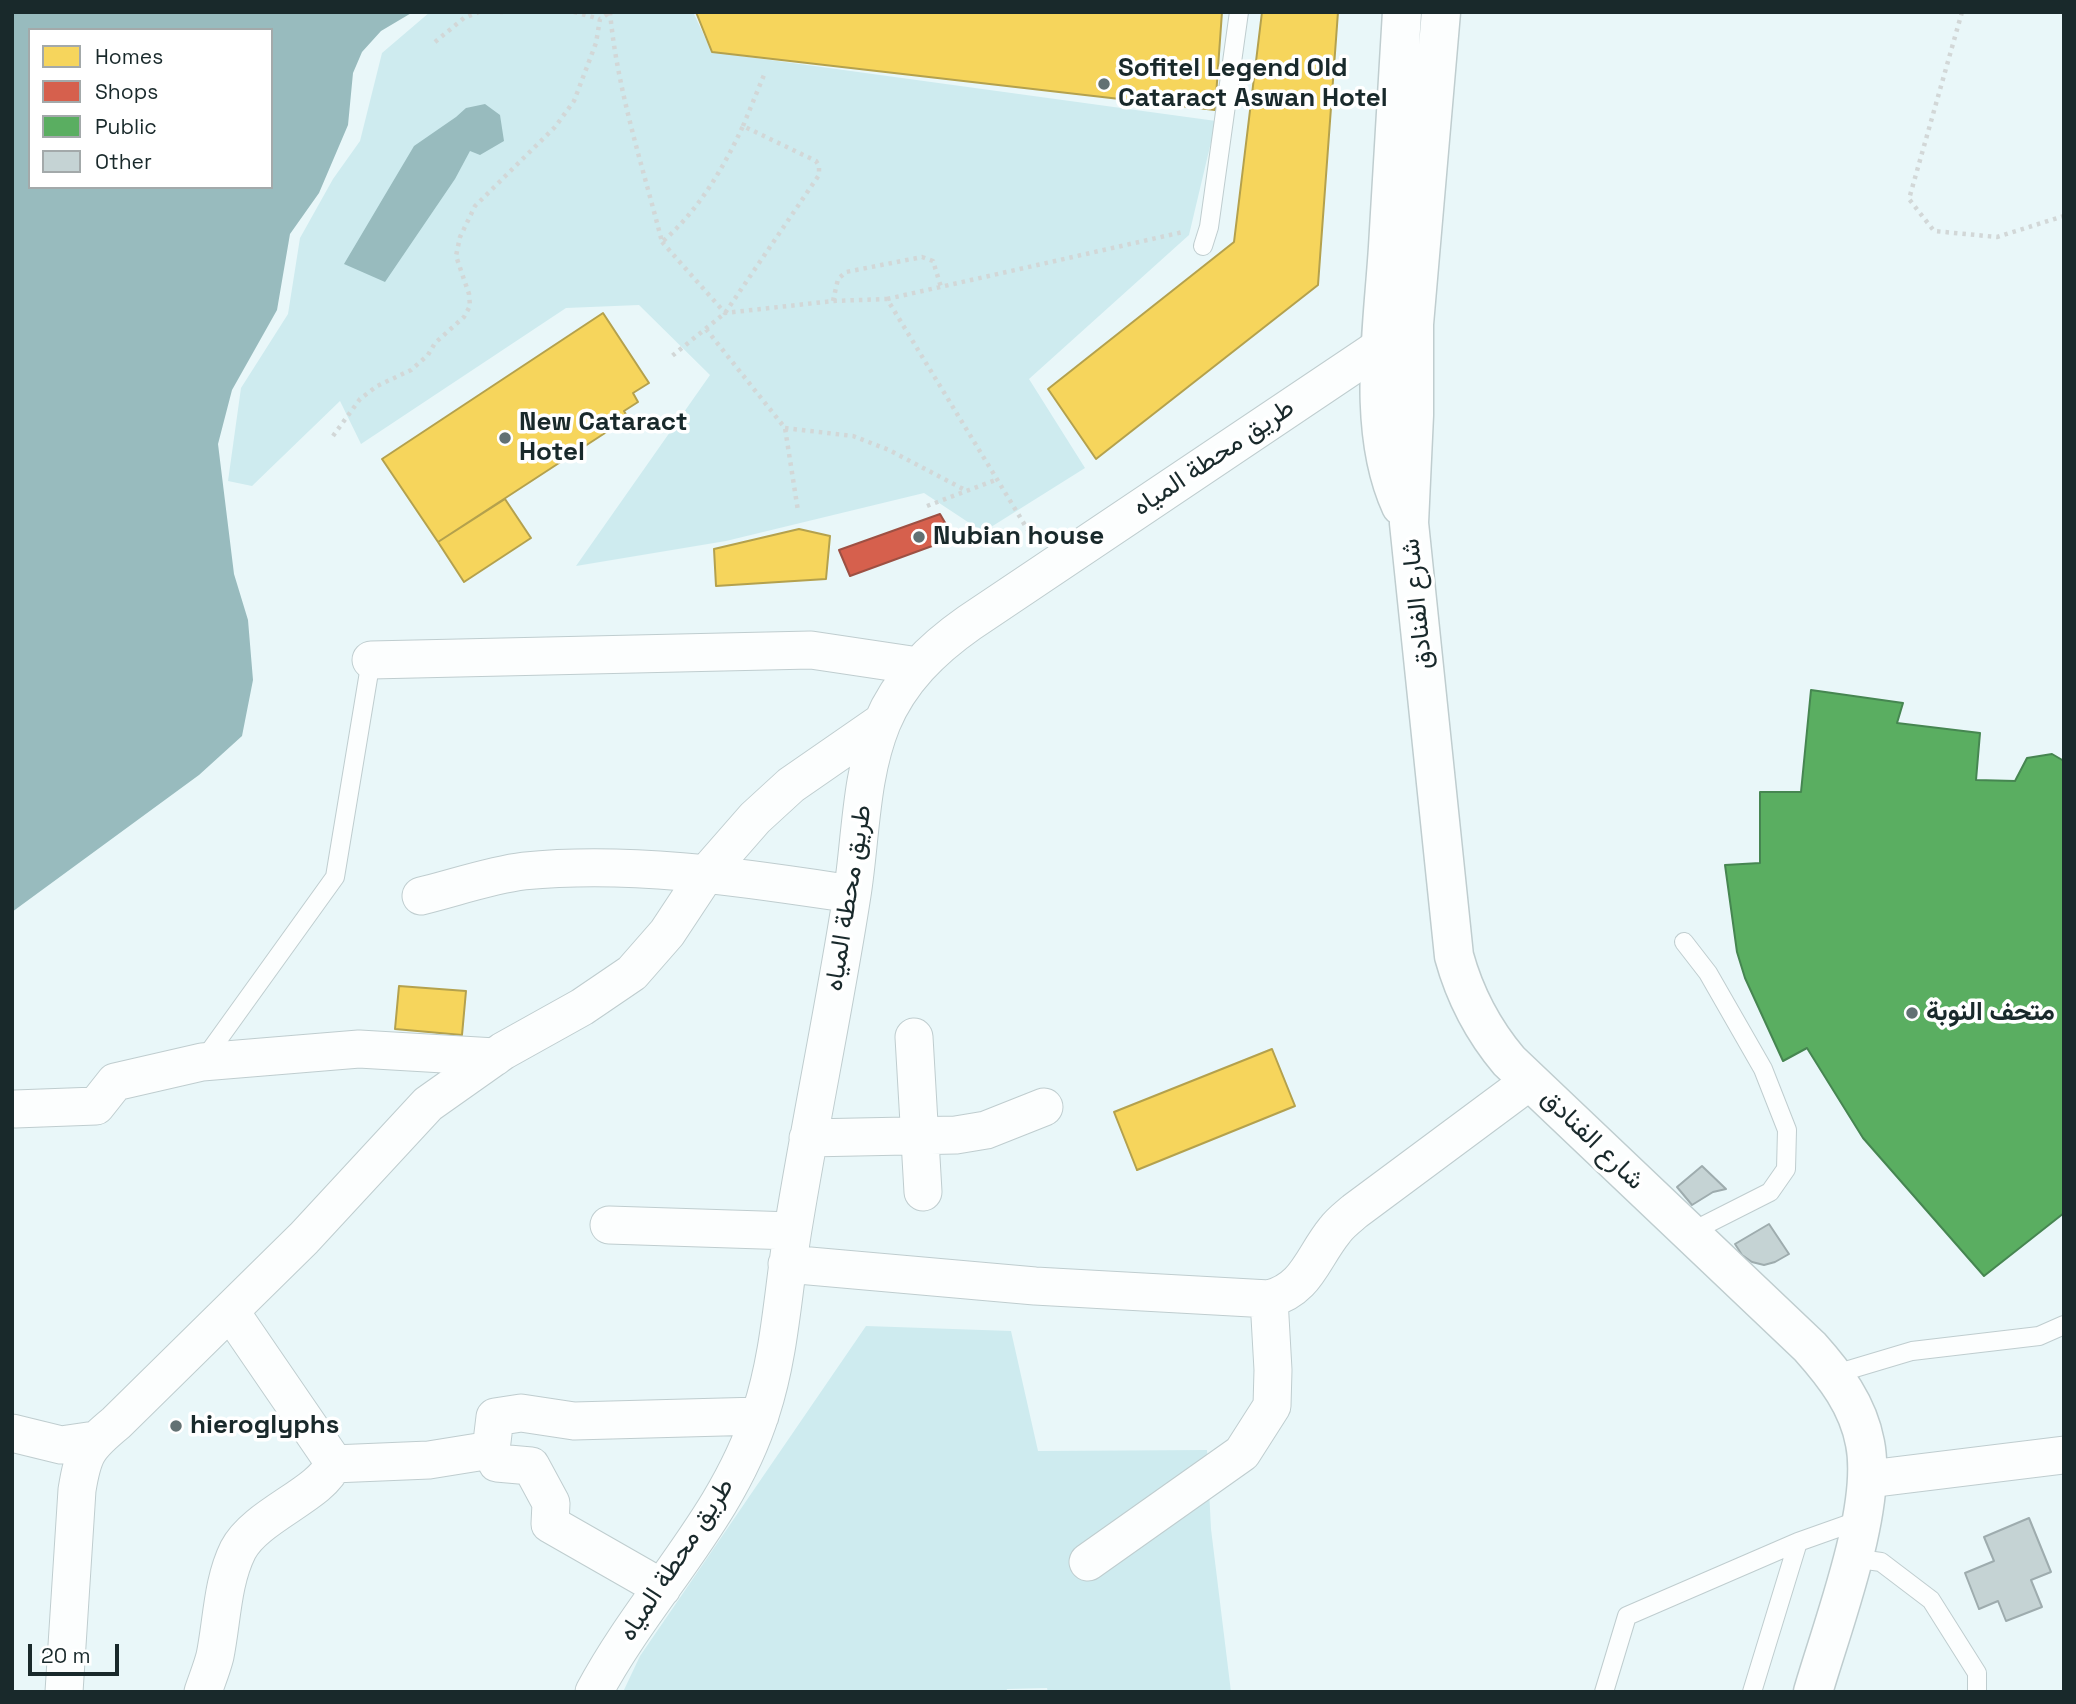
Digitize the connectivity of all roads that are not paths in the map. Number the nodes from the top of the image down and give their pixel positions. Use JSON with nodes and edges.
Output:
{"nodes":[{"id":1,"x":1239,"y":12,"type":"edge"},
{"id":2,"x":1402,"y":12,"type":"edge"},
{"id":3,"x":1441,"y":12,"type":"edge"},
{"id":4,"x":1203,"y":246,"type":"dead end"},
{"id":5,"x":1414,"y":324,"type":"junction"},
{"id":6,"x":1382,"y":346,"type":"junction"},
{"id":7,"x":1409,"y":523,"type":"junction"},
{"id":8,"x":371,"y":660,"type":"joint"},
{"id":9,"x":918,"y":666,"type":"junction"},
{"id":10,"x":882,"y":722,"type":"junction"},
{"id":11,"x":706,"y":874,"type":"junction"},
{"id":12,"x":852,"y":894,"type":"junction"},
{"id":13,"x":421,"y":896,"type":"dead end"},
{"id":14,"x":1684,"y":942,"type":"dead end"},
{"id":15,"x":914,"y":1037,"type":"dead end"},
{"id":16,"x":495,"y":1057,"type":"junction"},
{"id":17,"x":202,"y":1062,"type":"junction"},
{"id":18,"x":1530,"y":1082,"type":"junction"},
{"id":19,"x":1044,"y":1107,"type":"dead end"},
{"id":20,"x":15,"y":1109,"type":"dead end"},
{"id":21,"x":919,"y":1136,"type":"junction"},
{"id":22,"x":808,"y":1138,"type":"junction"},
{"id":23,"x":923,"y":1192,"type":"dead end"},
{"id":24,"x":609,"y":1225,"type":"dead end"},
{"id":25,"x":1689,"y":1233,"type":"junction"},
{"id":26,"x":790,"y":1248,"type":"junction"},
{"id":27,"x":1269,"y":1299,"type":"junction"},
{"id":28,"x":230,"y":1311,"type":"junction"},
{"id":29,"x":2064,"y":1325,"type":"edge"},
{"id":30,"x":1835,"y":1374,"type":"junction"},
{"id":31,"x":760,"y":1416,"type":"junction"},
{"id":32,"x":12,"y":1433,"type":"edge"},
{"id":33,"x":95,"y":1440,"type":"junction"},
{"id":34,"x":491,"y":1450,"type":"junction"},
{"id":35,"x":2064,"y":1455,"type":"edge"},
{"id":36,"x":332,"y":1464,"type":"junction"},
{"id":37,"x":1869,"y":1479,"type":"junction"},
{"id":38,"x":1860,"y":1520,"type":"junction"},
{"id":39,"x":1798,"y":1542,"type":"junction"},
{"id":40,"x":1853,"y":1559,"type":"junction"},
{"id":41,"x":1088,"y":1562,"type":"dead end"},
{"id":42,"x":662,"y":1588,"type":"junction"},
{"id":43,"x":64,"y":1692,"type":"edge"},
{"id":44,"x":203,"y":1692,"type":"edge"},
{"id":45,"x":594,"y":1692,"type":"edge"},
{"id":46,"x":1604,"y":1692,"type":"edge"},
{"id":47,"x":1752,"y":1692,"type":"edge"},
{"id":48,"x":1813,"y":1692,"type":"edge"},
{"id":49,"x":1977,"y":1692,"type":"edge"}],
"edges":[{"from":1,"to":4,"type":"lane"},
{"from":2,"to":6,"type":"street","name":"شارع الفنادق"},
{"from":3,"to":5,"type":"street","name":"شارع الفنادق"},
{"from":5,"to":6,"type":"street","name":"طريق محطة المياه"},
{"from":5,"to":7,"type":"street","name":"شارع الفنادق"},
{"from":6,"to":7,"type":"street","name":"شارع الفنادق"},
{"from":6,"to":9,"type":"street","name":"طريق محطة المياه"},
{"from":7,"to":18,"type":"street","name":"شارع الفنادق"},
{"from":8,"to":9,"type":"street"},
{"from":8,"to":17,"type":"lane"},
{"from":9,"to":10,"type":"street","name":"طريق محطة المياه"},
{"from":10,"to":11,"type":"street"},
{"from":10,"to":12,"type":"street","name":"طريق محطة المياه"},
{"from":11,"to":12,"type":"street"},
{"from":11,"to":13,"type":"street"},
{"from":11,"to":16,"type":"street"},
{"from":12,"to":22,"type":"street","name":"طريق محطة المياه"},
{"from":14,"to":25,"type":"lane"},
{"from":15,"to":21,"type":"street"},
{"from":16,"to":17,"type":"street"},
{"from":16,"to":28,"type":"street"},
{"from":17,"to":20,"type":"street"},
{"from":18,"to":25,"type":"street","name":"شارع الفنادق"},
{"from":18,"to":27,"type":"street"},
{"from":19,"to":21,"type":"street"},
{"from":21,"to":22,"type":"street"},
{"from":21,"to":23,"type":"street"},
{"from":22,"to":26,"type":"street","name":"طريق محطة المياه"},
{"from":24,"to":26,"type":"street"},
{"from":25,"to":30,"type":"street","name":"شارع الفنادق"},
{"from":26,"to":27,"type":"street"},
{"from":26,"to":31,"type":"street","name":"طريق محطة المياه"},
{"from":27,"to":41,"type":"street"},
{"from":28,"to":33,"type":"street"},
{"from":28,"to":36,"type":"street"},
{"from":29,"to":30,"type":"lane"},
{"from":30,"to":37,"type":"street","name":"شارع الفنادق"},
{"from":31,"to":34,"type":"street"},
{"from":31,"to":42,"type":"street","name":"طريق محطة المياه"},
{"from":32,"to":33,"type":"street"},
{"from":33,"to":43,"type":"street"},
{"from":34,"to":36,"type":"street"},
{"from":34,"to":42,"type":"street"},
{"from":35,"to":37,"type":"street"},
{"from":36,"to":44,"type":"street"},
{"from":37,"to":38,"type":"street","name":"شارع الفنادق"},
{"from":38,"to":39,"type":"lane"},
{"from":38,"to":40,"type":"street","name":"شارع الفنادق"},
{"from":39,"to":46,"type":"lane"},
{"from":39,"to":47,"type":"lane"},
{"from":40,"to":48,"type":"street","name":"شارع الفنادق"},
{"from":40,"to":49,"type":"lane"},
{"from":42,"to":45,"type":"street","name":"طريق محطة المياه"}]}
